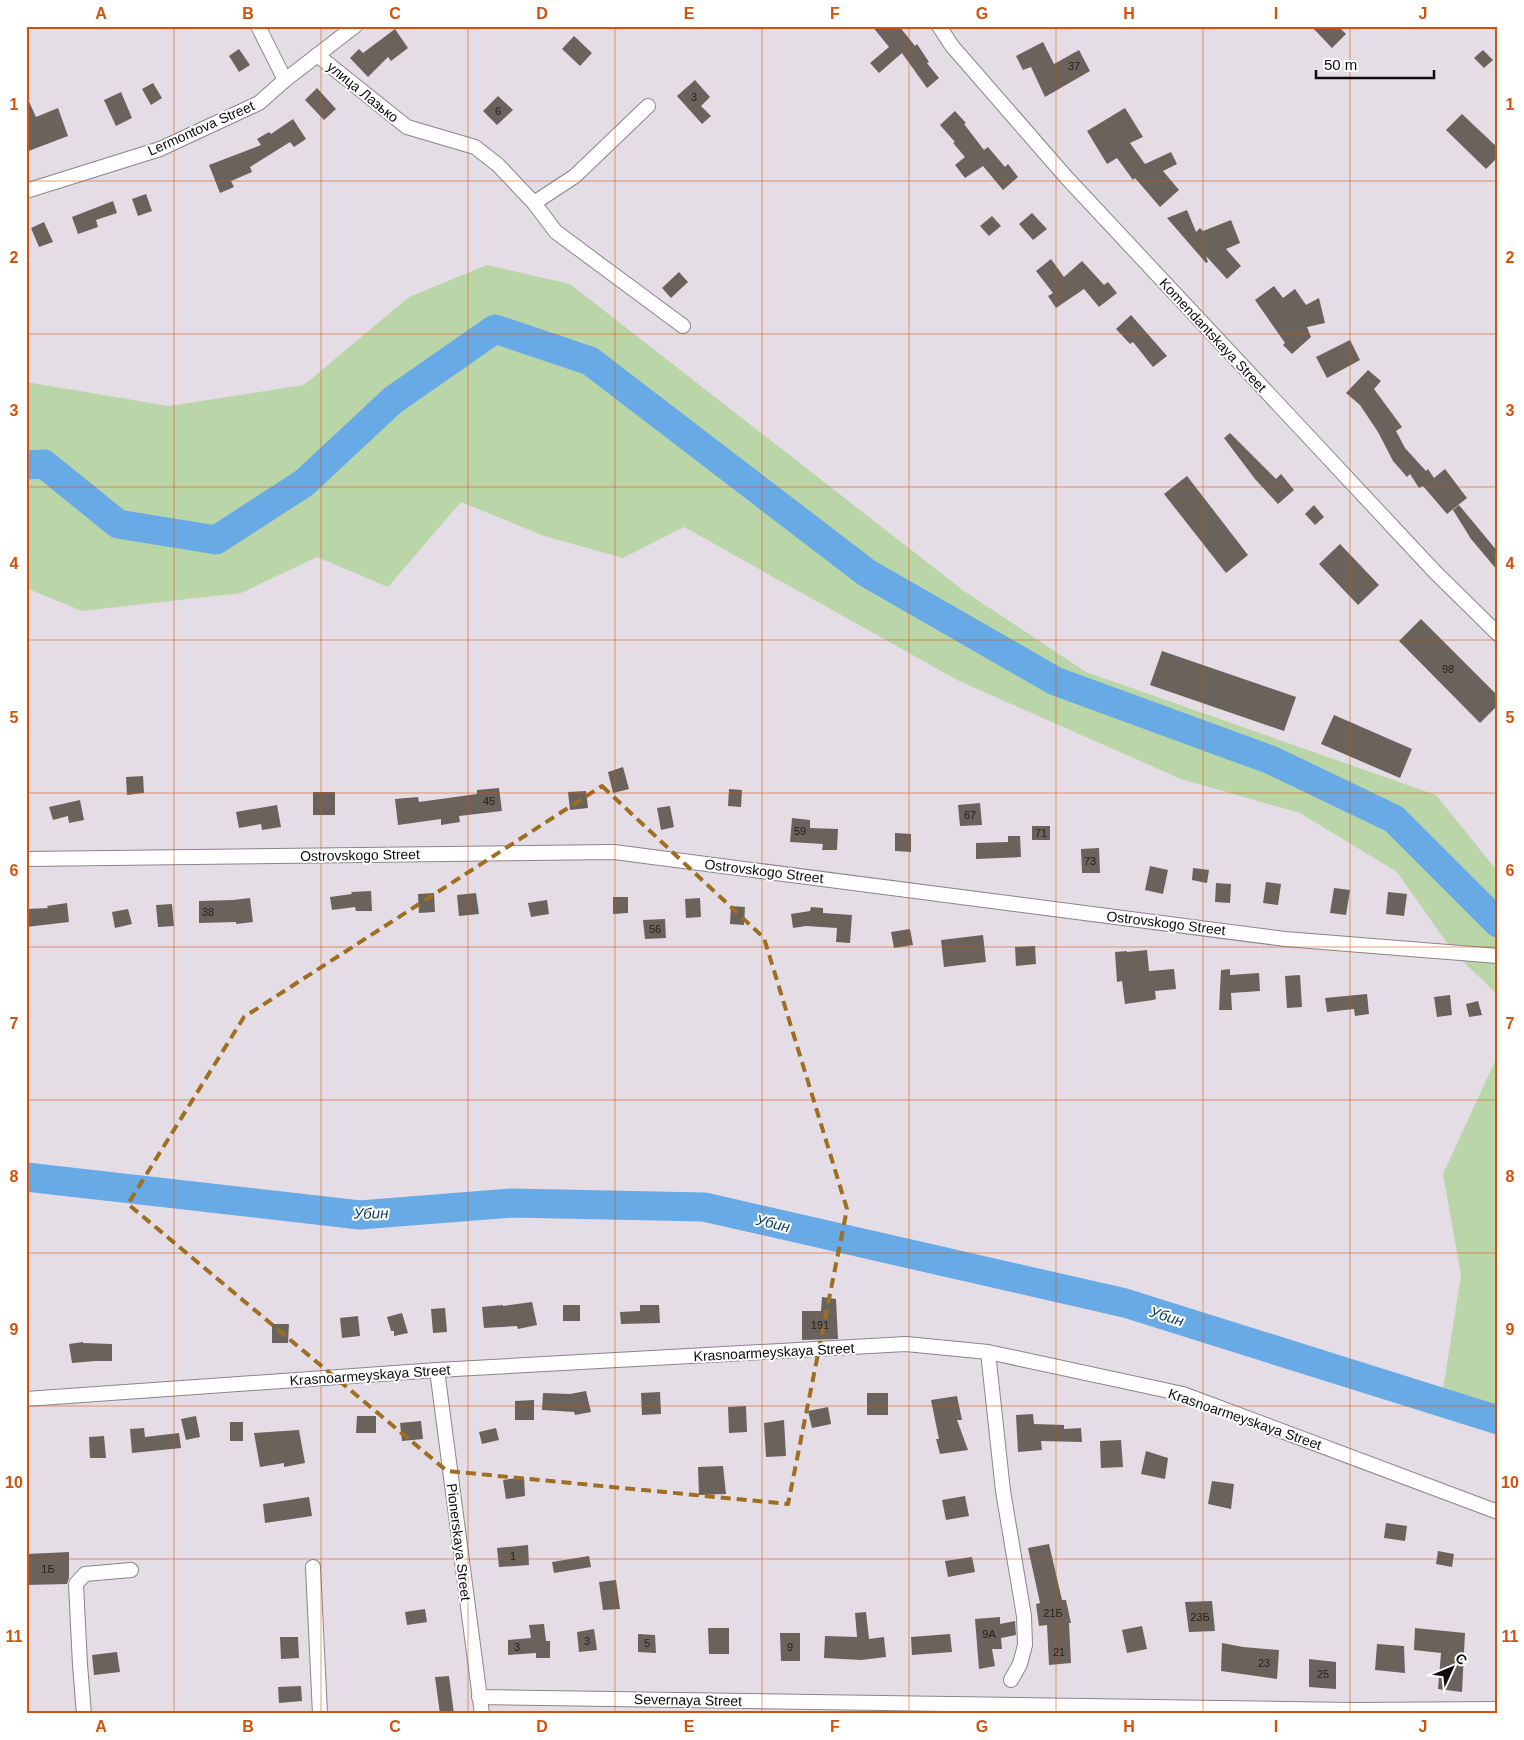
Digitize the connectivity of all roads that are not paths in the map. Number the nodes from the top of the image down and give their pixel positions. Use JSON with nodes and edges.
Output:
{"nodes":[{"id":1,"x":258,"y":26,"type":"edge"},
{"id":2,"x":355,"y":26,"type":"edge"},
{"id":3,"x":939,"y":26,"type":"edge"},
{"id":4,"x":317,"y":55,"type":"junction"},
{"id":5,"x":285,"y":80,"type":"junction"},
{"id":6,"x":648,"y":106,"type":"dead end"},
{"id":7,"x":26,"y":191,"type":"edge"},
{"id":8,"x":534,"y":202,"type":"junction"},
{"id":9,"x":683,"y":326,"type":"dead end"},
{"id":10,"x":1498,"y":634,"type":"edge"},
{"id":11,"x":26,"y":859,"type":"edge"},
{"id":12,"x":1498,"y":956,"type":"edge"},
{"id":13,"x":988,"y":1352,"type":"junction"},
{"id":14,"x":437,"y":1370,"type":"junction"},
{"id":15,"x":26,"y":1399,"type":"edge"},
{"id":16,"x":1498,"y":1512,"type":"edge"},
{"id":17,"x":313,"y":1567,"type":"dead end"},
{"id":18,"x":131,"y":1570,"type":"dead end"},
{"id":19,"x":1011,"y":1680,"type":"dead end"},
{"id":20,"x":479,"y":1697,"type":"junction"},
{"id":21,"x":1498,"y":1709,"type":"edge"},
{"id":22,"x":84,"y":1714,"type":"edge"},
{"id":23,"x":320,"y":1714,"type":"edge"},
{"id":24,"x":482,"y":1714,"type":"edge"}],
"edges":[{"from":1,"to":5,"type":"street"},
{"from":2,"to":4,"type":"street","name":"Lermontova Street"},
{"from":3,"to":10,"type":"street","name":"Komendantskaya Street"},
{"from":4,"to":5,"type":"street","name":"Lermontova Street"},
{"from":4,"to":8,"type":"street","name":"улица Лазько"},
{"from":5,"to":7,"type":"street","name":"Lermontova Street"},
{"from":6,"to":8,"type":"street"},
{"from":8,"to":9,"type":"street","name":"улица Лазько"},
{"from":11,"to":12,"type":"street","name":"Ostrovskogo Street"},
{"from":13,"to":14,"type":"street","name":"Krasnoarmeyskaya Street"},
{"from":13,"to":16,"type":"street","name":"Krasnoarmeyskaya Street"},
{"from":13,"to":19,"type":"street"},
{"from":14,"to":15,"type":"street","name":"Krasnoarmeyskaya Street"},
{"from":14,"to":20,"type":"street","name":"Pionerskaya Street"},
{"from":17,"to":23,"type":"street"},
{"from":18,"to":22,"type":"street"},
{"from":20,"to":21,"type":"street","name":"Severnaya Street"},
{"from":20,"to":24,"type":"street","name":"Pionerskaya Street"}]}
